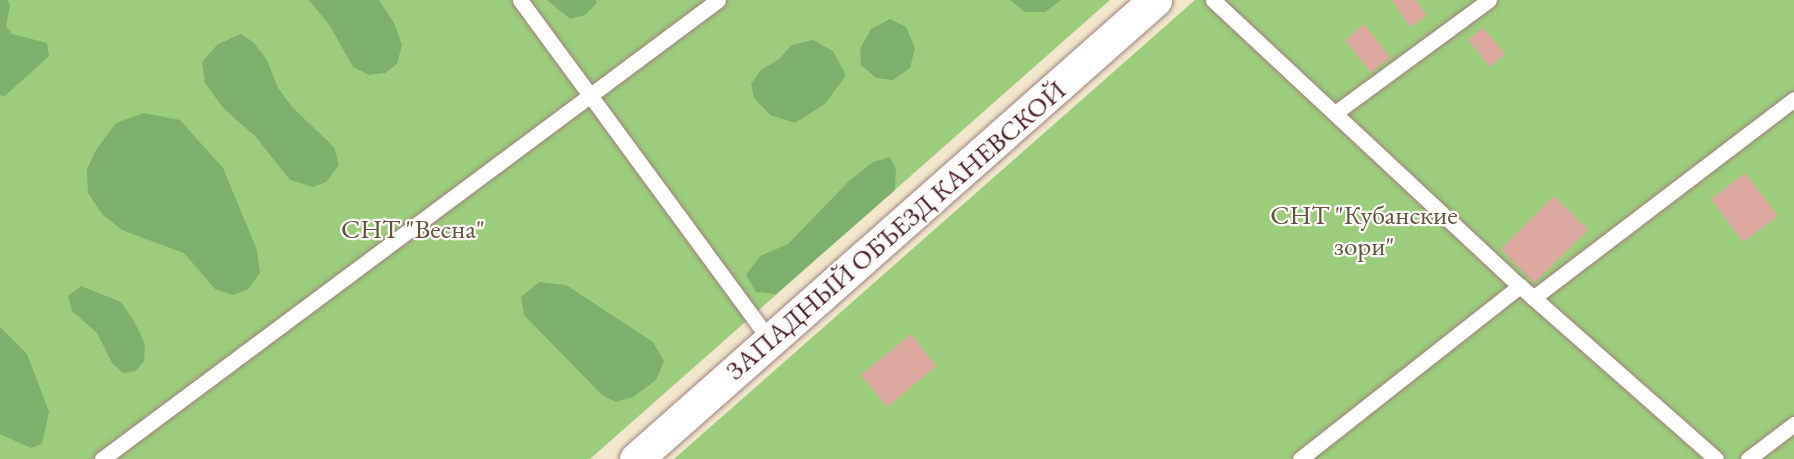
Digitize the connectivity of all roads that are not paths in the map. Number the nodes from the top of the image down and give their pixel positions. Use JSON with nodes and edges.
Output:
{"nodes":[{"id":1,"x":520,"y":0,"type":"edge"},
{"id":2,"x":718,"y":0,"type":"edge"},
{"id":3,"x":1155,"y":0,"type":"edge"},
{"id":4,"x":1213,"y":0,"type":"edge"},
{"id":5,"x":1489,"y":0,"type":"edge"},
{"id":6,"x":592,"y":98,"type":"junction"},
{"id":7,"x":1794,"y":99,"type":"edge"},
{"id":8,"x":1335,"y":113,"type":"junction"},
{"id":9,"x":1520,"y":286,"type":"junction"},
{"id":10,"x":1533,"y":298,"type":"junction"},
{"id":11,"x":770,"y":340,"type":"junction"},
{"id":12,"x":1794,"y":424,"type":"edge"},
{"id":13,"x":102,"y":459,"type":"edge"},
{"id":14,"x":636,"y":459,"type":"edge"},
{"id":15,"x":1300,"y":459,"type":"edge"},
{"id":16,"x":1716,"y":459,"type":"edge"},
{"id":17,"x":1748,"y":459,"type":"edge"}],
"edges":[{"from":1,"to":6,"type":"lane"},
{"from":2,"to":6,"type":"lane"},
{"from":3,"to":11,"type":"main road","name":"ЗАПАДНЫЙ ОБЪЕЗД КАНЕВСКОЙ"},
{"from":4,"to":8,"type":"lane"},
{"from":5,"to":8,"type":"lane"},
{"from":6,"to":11,"type":"lane"},
{"from":6,"to":13,"type":"lane"},
{"from":7,"to":10,"type":"lane"},
{"from":8,"to":9,"type":"lane"},
{"from":9,"to":10,"type":"lane"},
{"from":9,"to":15,"type":"lane"},
{"from":10,"to":16,"type":"lane"},
{"from":11,"to":14,"type":"main road","name":"ЗАПАДНЫЙ ОБЪЕЗД КАНЕВСКОЙ"},
{"from":12,"to":17,"type":"lane"}]}
